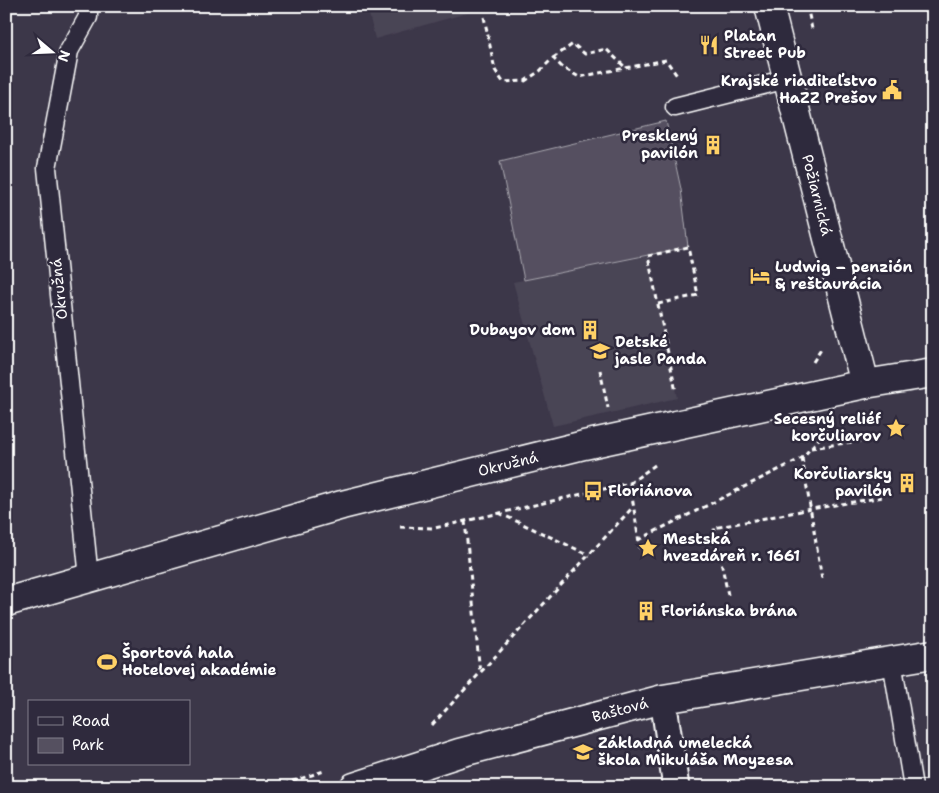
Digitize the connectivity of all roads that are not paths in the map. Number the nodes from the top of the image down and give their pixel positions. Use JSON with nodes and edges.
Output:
{"nodes":[{"id":1,"x":88,"y":6,"type":"edge"},
{"id":2,"x":769,"y":6,"type":"edge"},
{"id":3,"x":787,"y":79,"type":"junction"},
{"id":4,"x":676,"y":107,"type":"dead end"},
{"id":5,"x":933,"y":373,"type":"edge"},
{"id":6,"x":865,"y":384,"type":"junction"},
{"id":7,"x":89,"y":578,"type":"junction"},
{"id":8,"x":6,"y":602,"type":"edge"},
{"id":9,"x":933,"y":654,"type":"edge"},
{"id":10,"x":892,"y":661,"type":"junction"},
{"id":11,"x":663,"y":699,"type":"junction"},
{"id":12,"x":384,"y":782,"type":"edge"},
{"id":13,"x":354,"y":787,"type":"edge"},
{"id":14,"x":676,"y":787,"type":"edge"},
{"id":15,"x":913,"y":787,"type":"edge"}],
"edges":[{"from":1,"to":7,"type":"lane","name":"Okružná"},
{"from":2,"to":3,"type":"street","name":"Požiarnická"},
{"from":3,"to":4,"type":"lane"},
{"from":3,"to":6,"type":"street","name":"Požiarnická"},
{"from":5,"to":6,"type":"street","name":"Okružná"},
{"from":6,"to":7,"type":"street","name":"Okružná"},
{"from":7,"to":8,"type":"street","name":"Okružná"},
{"from":9,"to":10,"type":"street","name":"Baštová"},
{"from":10,"to":11,"type":"street","name":"Baštová"},
{"from":10,"to":15,"type":"lane"},
{"from":11,"to":12,"type":"street","name":"Baštová"},
{"from":11,"to":14,"type":"street"},
{"from":12,"to":13,"type":"street","name":"Baštová"}]}
